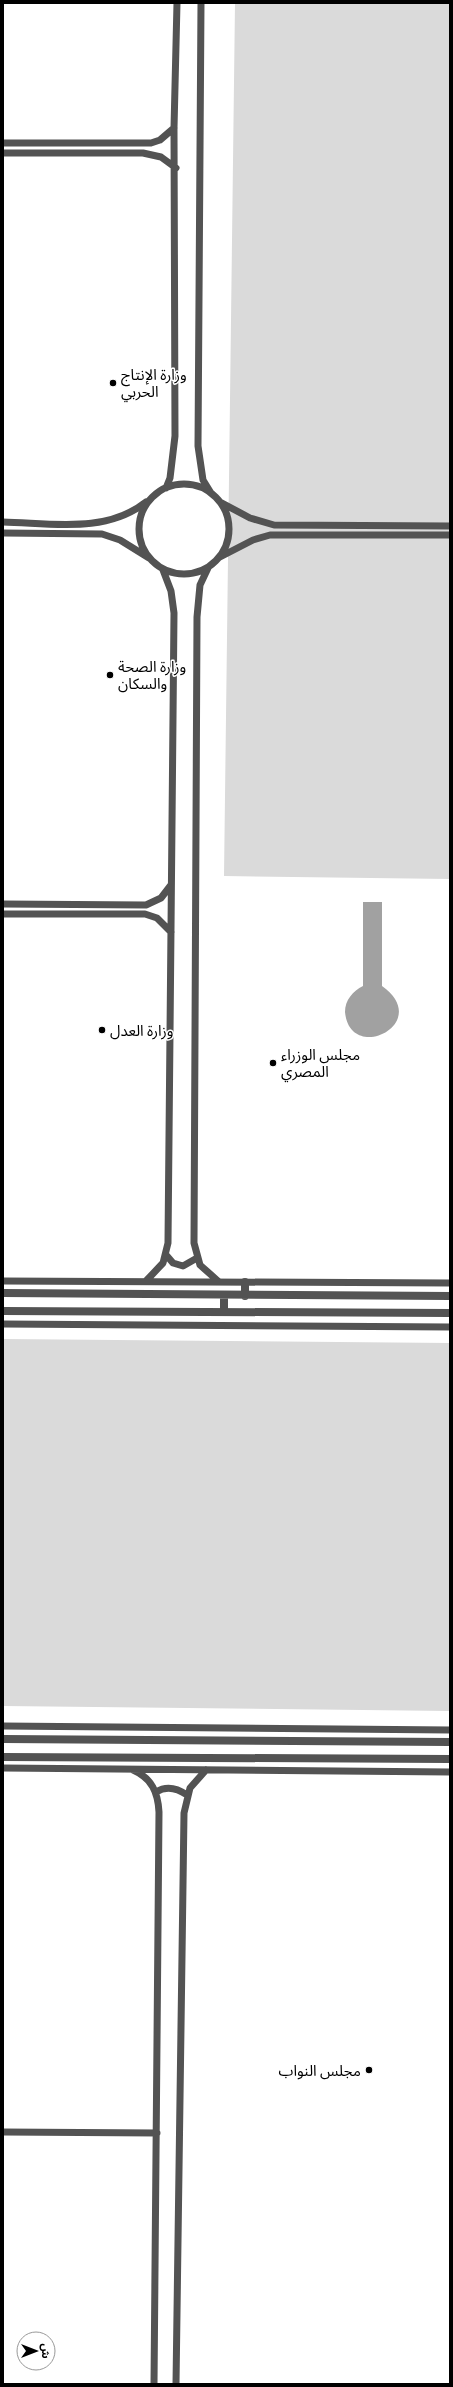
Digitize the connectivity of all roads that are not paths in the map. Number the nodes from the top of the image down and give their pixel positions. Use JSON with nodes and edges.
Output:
{"nodes":[{"id":1,"x":177,"y":3,"type":"edge"},
{"id":2,"x":201,"y":3,"type":"edge"},
{"id":3,"x":174,"y":128,"type":"junction"},
{"id":4,"x":3,"y":143,"type":"edge"},
{"id":5,"x":3,"y":153,"type":"edge"},
{"id":6,"x":176,"y":168,"type":"junction"},
{"id":7,"x":166,"y":488,"type":"junction"},
{"id":8,"x":211,"y":493,"type":"junction"},
{"id":9,"x":154,"y":496,"type":"junction"},
{"id":10,"x":220,"y":502,"type":"junction"},
{"id":11,"x":3,"y":522,"type":"edge"},
{"id":12,"x":450,"y":526,"type":"edge"},
{"id":13,"x":3,"y":533,"type":"edge"},
{"id":14,"x":450,"y":535,"type":"edge"},
{"id":15,"x":149,"y":558,"type":"junction"},
{"id":16,"x":220,"y":558,"type":"junction"},
{"id":17,"x":208,"y":568,"type":"junction"},
{"id":18,"x":163,"y":570,"type":"junction"},
{"id":19,"x":171,"y":885,"type":"junction"},
{"id":20,"x":3,"y":904,"type":"edge"},
{"id":21,"x":3,"y":914,"type":"edge"},
{"id":22,"x":171,"y":932,"type":"junction"},
{"id":23,"x":167,"y":1256,"type":"junction"},
{"id":24,"x":197,"y":1258,"type":"junction"},
{"id":25,"x":3,"y":1281,"type":"edge"},
{"id":26,"x":146,"y":1281,"type":"junction"},
{"id":27,"x":218,"y":1281,"type":"junction"},
{"id":28,"x":245,"y":1282,"type":"junction"},
{"id":29,"x":450,"y":1283,"type":"edge"},
{"id":30,"x":3,"y":1293,"type":"edge"},
{"id":31,"x":224,"y":1296,"type":"junction"},
{"id":32,"x":245,"y":1296,"type":"junction"},
{"id":33,"x":450,"y":1296,"type":"edge"},
{"id":34,"x":3,"y":1311,"type":"edge"},
{"id":35,"x":224,"y":1312,"type":"junction"},
{"id":36,"x":450,"y":1313,"type":"edge"},
{"id":37,"x":3,"y":1324,"type":"edge"},
{"id":38,"x":450,"y":1327,"type":"edge"},
{"id":39,"x":3,"y":1726,"type":"edge"},
{"id":40,"x":450,"y":1730,"type":"edge"},
{"id":41,"x":3,"y":1739,"type":"edge"},
{"id":42,"x":450,"y":1742,"type":"edge"},
{"id":43,"x":3,"y":1757,"type":"edge"},
{"id":44,"x":450,"y":1759,"type":"edge"},
{"id":45,"x":3,"y":1768,"type":"edge"},
{"id":46,"x":134,"y":1770,"type":"junction"},
{"id":47,"x":206,"y":1770,"type":"junction"},
{"id":48,"x":450,"y":1772,"type":"edge"},
{"id":49,"x":156,"y":1792,"type":"junction"},
{"id":50,"x":187,"y":1795,"type":"junction"},
{"id":51,"x":3,"y":2132,"type":"edge"},
{"id":52,"x":157,"y":2133,"type":"junction"},
{"id":53,"x":154,"y":2384,"type":"edge"},
{"id":54,"x":176,"y":2384,"type":"edge"}],
"edges":[{"from":1,"to":3,"type":"street"},
{"from":2,"to":8,"type":"street"},
{"from":3,"to":4,"type":"street"},
{"from":3,"to":6,"type":"street"},
{"from":5,"to":6,"type":"street"},
{"from":6,"to":7,"type":"street"},
{"from":7,"to":8,"type":"street"},
{"from":7,"to":9,"type":"street"},
{"from":8,"to":10,"type":"street"},
{"from":9,"to":11,"type":"street"},
{"from":9,"to":15,"type":"street"},
{"from":10,"to":12,"type":"street"},
{"from":10,"to":16,"type":"street"},
{"from":13,"to":15,"type":"street"},
{"from":14,"to":16,"type":"street"},
{"from":15,"to":18,"type":"street"},
{"from":16,"to":17,"type":"street"},
{"from":17,"to":18,"type":"street"},
{"from":17,"to":24,"type":"street"},
{"from":18,"to":19,"type":"street"},
{"from":19,"to":20,"type":"street"},
{"from":19,"to":22,"type":"street"},
{"from":21,"to":22,"type":"street"},
{"from":22,"to":23,"type":"street"},
{"from":23,"to":24,"type":"street"},
{"from":23,"to":26,"type":"street"},
{"from":24,"to":27,"type":"street"},
{"from":25,"to":26,"type":"street"},
{"from":26,"to":27,"type":"street"},
{"from":27,"to":28,"type":"street"},
{"from":28,"to":29,"type":"street"},
{"from":28,"to":32,"type":"street"},
{"from":30,"to":31,"type":"street"},
{"from":31,"to":32,"type":"street"},
{"from":31,"to":35,"type":"street"},
{"from":32,"to":33,"type":"street"},
{"from":34,"to":35,"type":"street"},
{"from":35,"to":36,"type":"street"},
{"from":37,"to":38,"type":"street"},
{"from":39,"to":40,"type":"street"},
{"from":41,"to":42,"type":"street"},
{"from":43,"to":44,"type":"street"},
{"from":45,"to":46,"type":"street"},
{"from":46,"to":47,"type":"street"},
{"from":46,"to":49,"type":"street"},
{"from":47,"to":48,"type":"street"},
{"from":47,"to":50,"type":"street"},
{"from":49,"to":50,"type":"street"},
{"from":49,"to":52,"type":"street"},
{"from":50,"to":54,"type":"street"},
{"from":51,"to":52,"type":"street"},
{"from":52,"to":53,"type":"street"}]}
